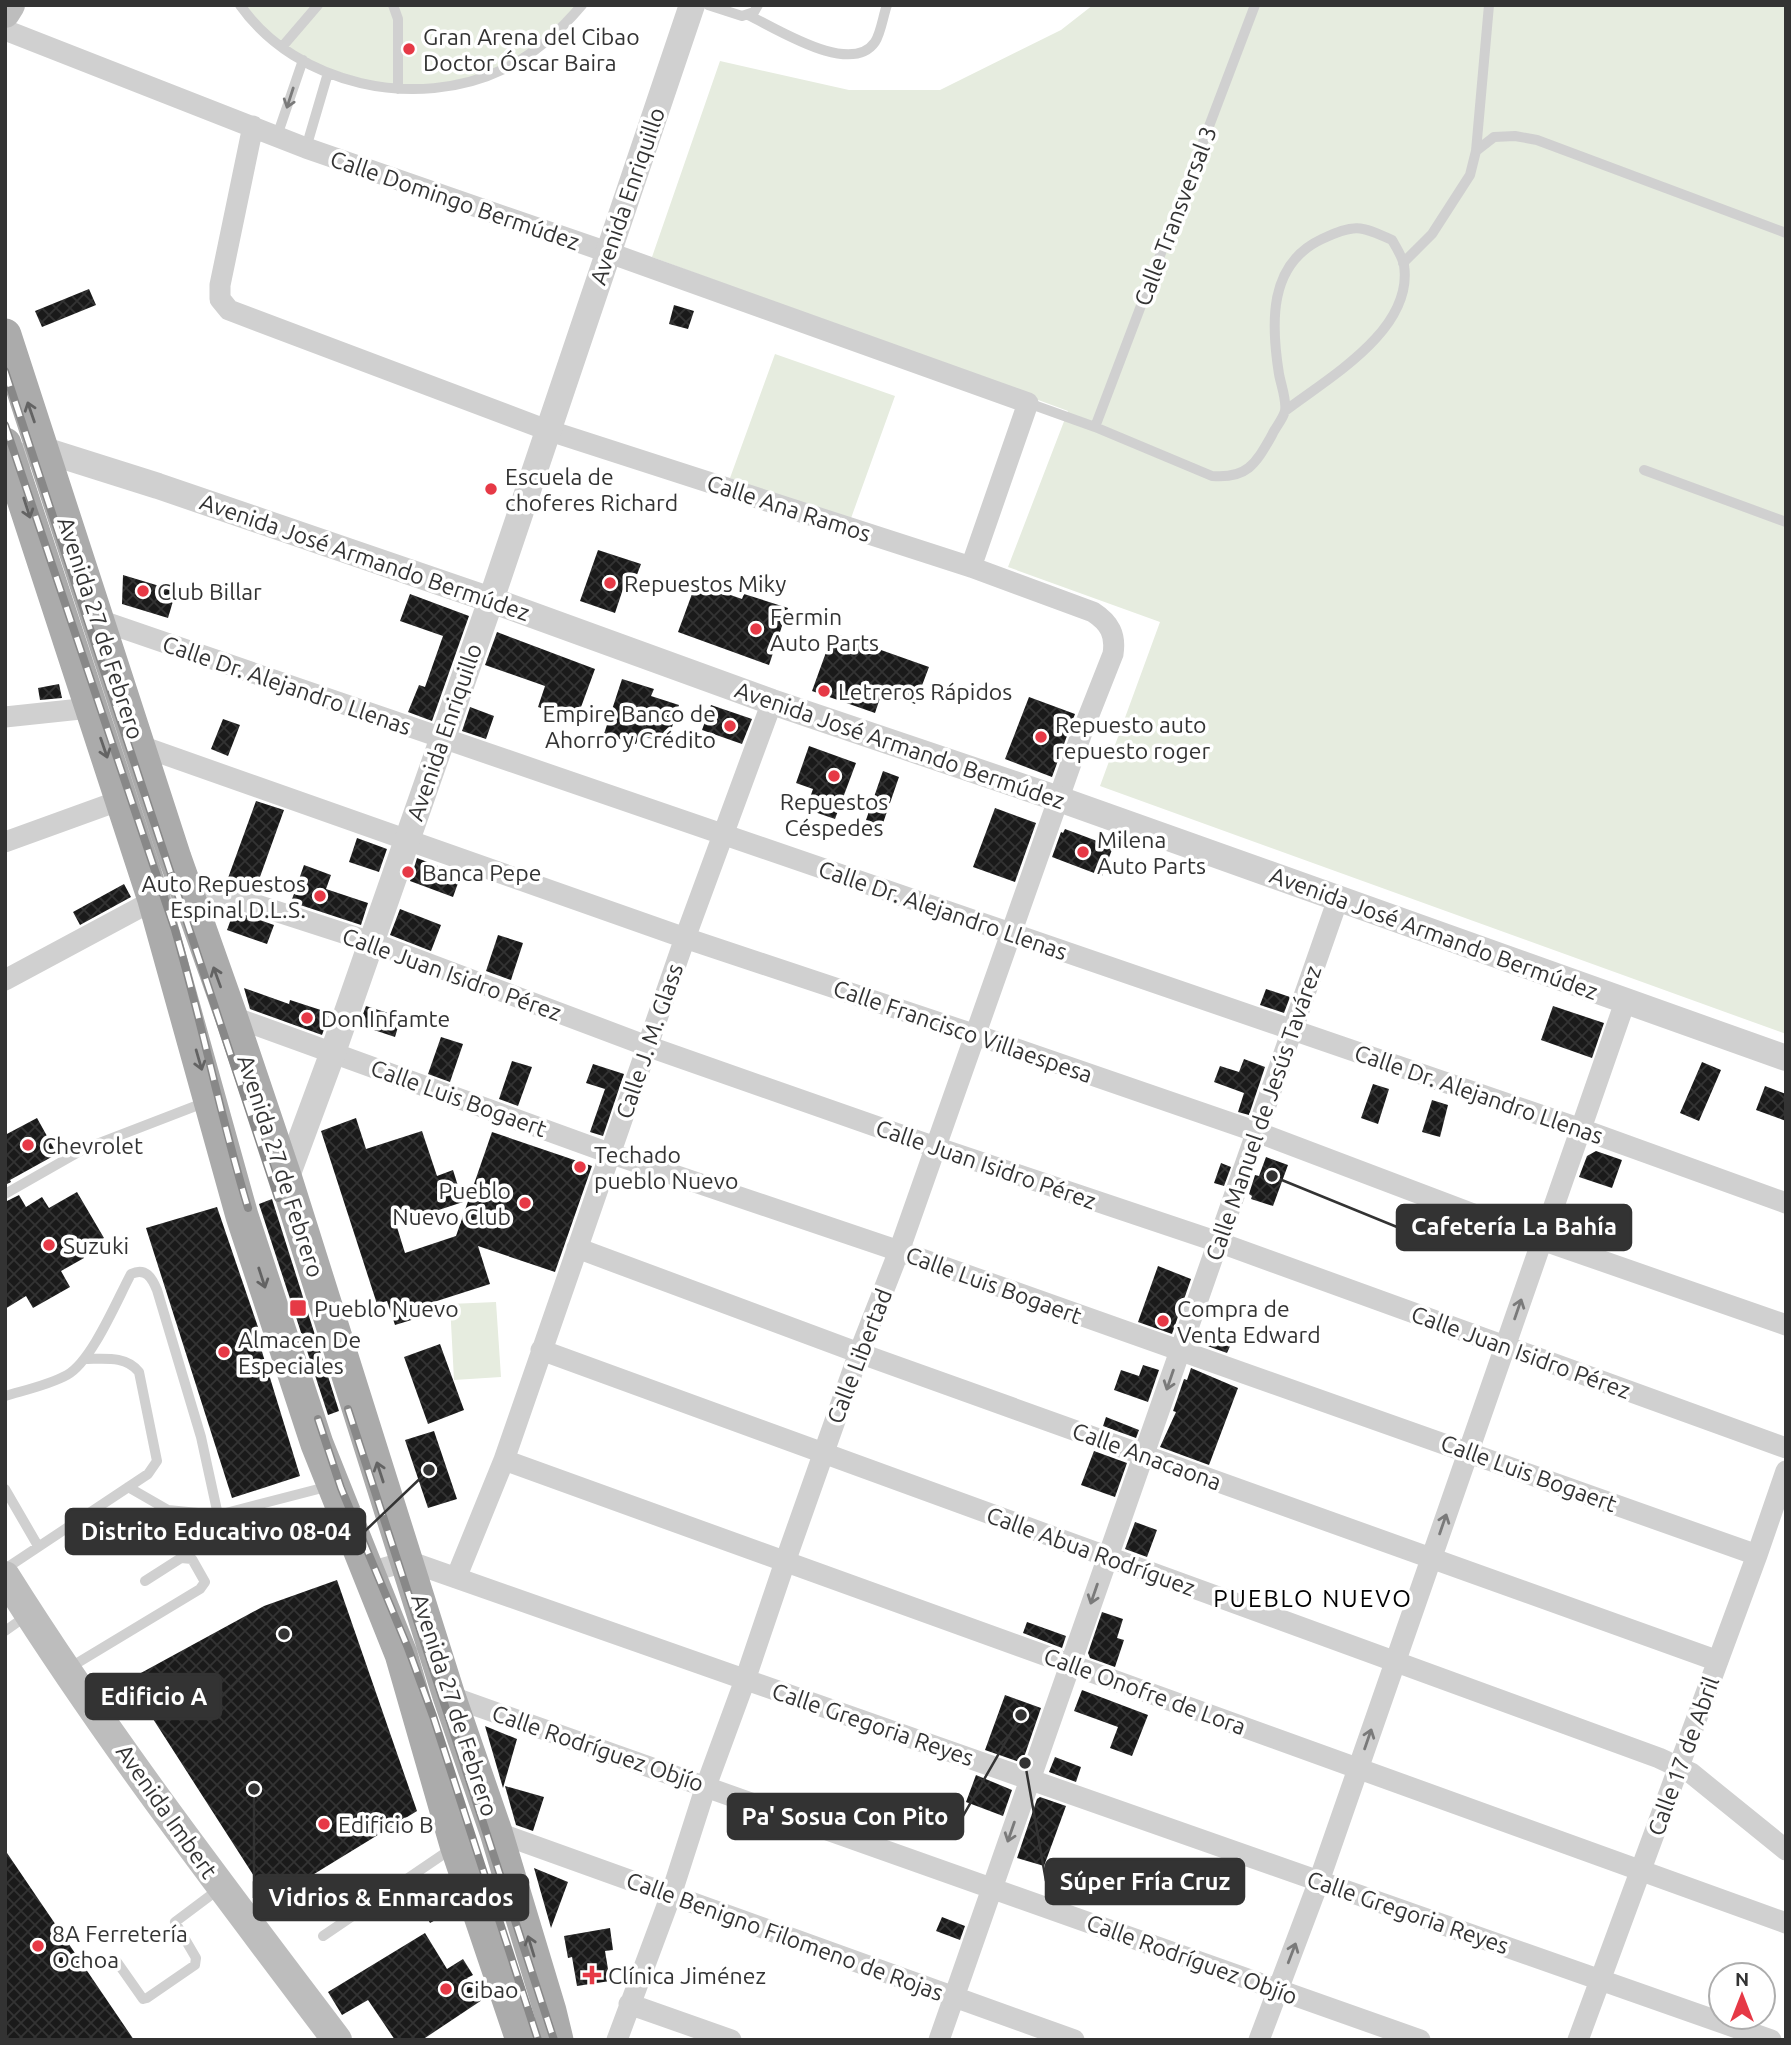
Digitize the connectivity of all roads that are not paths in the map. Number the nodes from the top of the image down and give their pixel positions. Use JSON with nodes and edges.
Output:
{"nodes":[{"id":1,"x":10,"y":5,"type":"edge"},
{"id":2,"x":240,"y":5,"type":"edge"},
{"id":3,"x":318,"y":5,"type":"edge"},
{"id":4,"x":393,"y":5,"type":"edge"},
{"id":5,"x":582,"y":5,"type":"edge"},
{"id":6,"x":692,"y":5,"type":"edge"},
{"id":7,"x":708,"y":5,"type":"edge"},
{"id":8,"x":758,"y":5,"type":"edge"},
{"id":9,"x":887,"y":5,"type":"edge"},
{"id":10,"x":1255,"y":5,"type":"edge"},
{"id":11,"x":1489,"y":5,"type":"edge"},
{"id":12,"x":5,"y":13,"type":"edge"},
{"id":13,"x":748,"y":15,"type":"junction"},
{"id":14,"x":5,"y":30,"type":"edge"},
{"id":15,"x":282,"y":47,"type":"junction"},
{"id":16,"x":303,"y":60,"type":"junction"},
{"id":17,"x":328,"y":73,"type":"junction"},
{"id":18,"x":398,"y":89,"type":"junction"},
{"id":19,"x":253,"y":127,"type":"junction"},
{"id":20,"x":277,"y":136,"type":"junction"},
{"id":21,"x":306,"y":148,"type":"junction"},
{"id":22,"x":1476,"y":151,"type":"junction"},
{"id":23,"x":1786,"y":233,"type":"edge"},
{"id":24,"x":607,"y":253,"type":"junction"},
{"id":25,"x":1404,"y":263,"type":"junction"},
{"id":26,"x":5,"y":335,"type":"edge"},
{"id":27,"x":1028,"y":403,"type":"junction"},
{"id":28,"x":1285,"y":411,"type":"junction"},
{"id":29,"x":1096,"y":427,"type":"junction"},
{"id":30,"x":547,"y":430,"type":"junction"},
{"id":31,"x":44,"y":450,"type":"junction"},
{"id":32,"x":8,"y":451,"type":"edge"},
{"id":33,"x":1644,"y":470,"type":"dead end"},
{"id":34,"x":1786,"y":522,"type":"edge"},
{"id":35,"x":971,"y":567,"type":"junction"},
{"id":36,"x":491,"y":600,"type":"junction"},
{"id":37,"x":99,"y":620,"type":"junction"},
{"id":38,"x":1112,"y":633,"type":"joint"},
{"id":39,"x":772,"y":702,"type":"junction"},
{"id":40,"x":90,"y":708,"type":"junction"},
{"id":41,"x":5,"y":718,"type":"edge"},
{"id":42,"x":442,"y":738,"type":"junction"},
{"id":43,"x":138,"y":745,"type":"junction"},
{"id":44,"x":1059,"y":799,"type":"junction"},
{"id":45,"x":121,"y":800,"type":"junction"},
{"id":46,"x":724,"y":835,"type":"junction"},
{"id":47,"x":407,"y":840,"type":"junction"},
{"id":48,"x":5,"y":842,"type":"edge"},
{"id":49,"x":186,"y":889,"type":"junction"},
{"id":50,"x":1338,"y":899,"type":"junction"},
{"id":51,"x":154,"y":900,"type":"junction"},
{"id":52,"x":1010,"y":933,"type":"junction"},
{"id":53,"x":685,"y":938,"type":"junction"},
{"id":54,"x":371,"y":942,"type":"junction"},
{"id":55,"x":5,"y":980,"type":"edge"},
{"id":56,"x":1625,"y":1002,"type":"junction"},
{"id":57,"x":231,"y":1016,"type":"junction"},
{"id":58,"x":1292,"y":1030,"type":"junction"},
{"id":59,"x":976,"y":1035,"type":"junction"},
{"id":60,"x":647,"y":1046,"type":"junction"},
{"id":61,"x":334,"y":1052,"type":"junction"},
{"id":62,"x":1786,"y":1058,"type":"edge"},
{"id":63,"x":210,"y":1101,"type":"junction"},
{"id":64,"x":1581,"y":1129,"type":"junction"},
{"id":65,"x":1257,"y":1132,"type":"junction"},
{"id":66,"x":935,"y":1147,"type":"junction"},
{"id":67,"x":609,"y":1153,"type":"junction"},
{"id":68,"x":286,"y":1179,"type":"junction"},
{"id":69,"x":5,"y":1194,"type":"edge"},
{"id":70,"x":1786,"y":1203,"type":"edge"},
{"id":71,"x":1542,"y":1240,"type":"junction"},
{"id":72,"x":1218,"y":1242,"type":"junction"},
{"id":73,"x":577,"y":1248,"type":"junction"},
{"id":74,"x":899,"y":1251,"type":"junction"},
{"id":75,"x":1786,"y":1325,"type":"edge"},
{"id":76,"x":1505,"y":1346,"type":"junction"},
{"id":77,"x":541,"y":1350,"type":"junction"},
{"id":78,"x":1180,"y":1351,"type":"junction"},
{"id":79,"x":859,"y":1353,"type":"junction"},
{"id":80,"x":83,"y":1359,"type":"junction"},
{"id":81,"x":5,"y":1396,"type":"edge"},
{"id":82,"x":1786,"y":1448,"type":"edge"},
{"id":83,"x":1469,"y":1451,"type":"junction"},
{"id":84,"x":1143,"y":1454,"type":"junction"},
{"id":85,"x":822,"y":1455,"type":"junction"},
{"id":86,"x":504,"y":1460,"type":"junction"},
{"id":87,"x":1786,"y":1471,"type":"edge"},
{"id":88,"x":334,"y":1485,"type":"junction"},
{"id":89,"x":128,"y":1487,"type":"junction"},
{"id":90,"x":5,"y":1489,"type":"edge"},
{"id":91,"x":218,"y":1515,"type":"junction"},
{"id":92,"x":38,"y":1546,"type":"junction"},
{"id":93,"x":1757,"y":1555,"type":"junction"},
{"id":94,"x":1108,"y":1556,"type":"junction"},
{"id":95,"x":1431,"y":1559,"type":"junction"},
{"id":96,"x":408,"y":1561,"type":"junction"},
{"id":97,"x":785,"y":1562,"type":"junction"},
{"id":98,"x":5,"y":1569,"type":"edge"},
{"id":99,"x":370,"y":1572,"type":"junction"},
{"id":100,"x":5,"y":1576,"type":"edge"},
{"id":101,"x":456,"y":1578,"type":"junction"},
{"id":102,"x":145,"y":1581,"type":"dead end"},
{"id":103,"x":17,"y":1622,"type":"edge"},
{"id":104,"x":1395,"y":1660,"type":"junction"},
{"id":105,"x":1718,"y":1661,"type":"junction"},
{"id":106,"x":1070,"y":1664,"type":"junction"},
{"id":107,"x":67,"y":1669,"type":"junction"},
{"id":108,"x":745,"y":1680,"type":"junction"},
{"id":109,"x":449,"y":1696,"type":"junction"},
{"id":110,"x":1680,"y":1767,"type":"junction"},
{"id":111,"x":1358,"y":1768,"type":"junction"},
{"id":112,"x":1030,"y":1779,"type":"junction"},
{"id":113,"x":706,"y":1786,"type":"junction"},
{"id":114,"x":496,"y":1832,"type":"junction"},
{"id":115,"x":456,"y":1845,"type":"junction"},
{"id":116,"x":1786,"y":1850,"type":"edge"},
{"id":117,"x":1640,"y":1870,"type":"junction"},
{"id":118,"x":1319,"y":1881,"type":"junction"},
{"id":119,"x":222,"y":1888,"type":"junction"},
{"id":120,"x":992,"y":1888,"type":"junction"},
{"id":121,"x":671,"y":1895,"type":"junction"},
{"id":122,"x":1786,"y":1923,"type":"edge"},
{"id":123,"x":323,"y":1936,"type":"dead end"},
{"id":124,"x":117,"y":1962,"type":"dead end"},
{"id":125,"x":1600,"y":1980,"type":"junction"},
{"id":126,"x":1278,"y":1989,"type":"junction"},
{"id":127,"x":954,"y":1996,"type":"junction"},
{"id":128,"x":629,"y":2004,"type":"junction"},
{"id":129,"x":554,"y":2025,"type":"edge"},
{"id":130,"x":516,"y":2037,"type":"edge"},
{"id":131,"x":337,"y":2040,"type":"edge"},
{"id":132,"x":571,"y":2040,"type":"edge"},
{"id":133,"x":617,"y":2040,"type":"edge"},
{"id":134,"x":732,"y":2040,"type":"edge"},
{"id":135,"x":939,"y":2040,"type":"edge"},
{"id":136,"x":1074,"y":2040,"type":"edge"},
{"id":137,"x":1259,"y":2040,"type":"edge"},
{"id":138,"x":1420,"y":2040,"type":"edge"},
{"id":139,"x":1578,"y":2040,"type":"edge"},
{"id":140,"x":1771,"y":2040,"type":"edge"}],
"edges":[{"from":1,"to":12,"type":"main road"},
{"from":2,"to":15,"type":"lane"},
{"from":3,"to":15,"type":"lane"},
{"from":4,"to":18,"type":"lane"},
{"from":5,"to":18,"type":"lane"},
{"from":6,"to":24,"type":"street","name":"Avenida Enriquillo"},
{"from":7,"to":13,"type":"lane"},
{"from":8,"to":13,"type":"lane"},
{"from":9,"to":13,"type":"lane"},
{"from":10,"to":29,"type":"lane","name":"Calle Transversal 3"},
{"from":11,"to":22,"type":"lane"},
{"from":14,"to":19,"type":"street","name":"Calle Domingo Bermúdez"},
{"from":15,"to":16,"type":"lane"},
{"from":16,"to":17,"type":"lane"},
{"from":16,"to":20,"type":"lane","one_way":true},
{"from":17,"to":18,"type":"lane"},
{"from":17,"to":21,"type":"lane"},
{"from":19,"to":20,"type":"street","name":"Calle Domingo Bermúdez"},
{"from":19,"to":30,"type":"street","name":"Calle Ana Ramos"},
{"from":20,"to":21,"type":"street","name":"Calle Domingo Bermúdez"},
{"from":21,"to":24,"type":"street","name":"Calle Domingo Bermúdez"},
{"from":22,"to":23,"type":"lane"},
{"from":22,"to":25,"type":"lane"},
{"from":24,"to":27,"type":"street","name":"Calle Domingo Bermúdez"},
{"from":24,"to":30,"type":"street","name":"Avenida Enriquillo"},
{"from":25,"to":28,"type":"lane"},
{"from":25,"to":28,"type":"lane"},
{"from":31,"to":26,"type":"main road","name":"Avenida 27 de Febrero","one_way":true},
{"from":27,"to":29,"type":"lane"},
{"from":27,"to":35,"type":"street"},
{"from":28,"to":29,"type":"lane"},
{"from":30,"to":35,"type":"street","name":"Calle Ana Ramos"},
{"from":30,"to":36,"type":"street","name":"Avenida Enriquillo"},
{"from":31,"to":32,"type":"street"},
{"from":31,"to":36,"type":"street","name":"Avenida José Armando Bermúdez"},
{"from":31,"to":37,"type":"main road","name":"Avenida 27 de Febrero"},
{"from":32,"to":40,"type":"main road","name":"Avenida 27 de Febrero","one_way":true},
{"from":33,"to":34,"type":"lane"},
{"from":35,"to":38,"type":"street","name":"Calle Ana Ramos"},
{"from":36,"to":39,"type":"street","name":"Avenida José Armando Bermúdez"},
{"from":36,"to":42,"type":"street","name":"Avenida Enriquillo"},
{"from":37,"to":42,"type":"street","name":"Calle Dr. Alejandro Llenas"},
{"from":37,"to":43,"type":"main road","name":"Avenida 27 de Febrero"},
{"from":38,"to":44,"type":"street","name":"Calle Libertad"},
{"from":39,"to":44,"type":"street","name":"Avenida José Armando Bermúdez"},
{"from":39,"to":46,"type":"street","name":"Calle J. M. Glass"},
{"from":40,"to":41,"type":"street"},
{"from":40,"to":45,"type":"main road","name":"Avenida 27 de Febrero","one_way":true},
{"from":42,"to":46,"type":"street","name":"Calle Dr. Alejandro Llenas"},
{"from":42,"to":47,"type":"street","name":"Avenida Enriquillo"},
{"from":43,"to":47,"type":"street","name":"Calle Francisco Villaespesa"},
{"from":43,"to":49,"type":"main road","name":"Avenida 27 de Febrero"},
{"from":44,"to":50,"type":"street","name":"Avenida José Armando Bermúdez"},
{"from":44,"to":52,"type":"street","name":"Calle Libertad"},
{"from":45,"to":48,"type":"street"},
{"from":45,"to":51,"type":"main road","name":"Avenida 27 de Febrero"},
{"from":46,"to":52,"type":"street","name":"Calle Dr. Alejandro Llenas"},
{"from":46,"to":53,"type":"street","name":"Calle J. M. Glass"},
{"from":47,"to":53,"type":"street","name":"Calle Francisco Villaespesa"},
{"from":47,"to":54,"type":"street","name":"Avenida Enriquillo"},
{"from":49,"to":51,"type":"street"},
{"from":49,"to":54,"type":"street","name":"Calle Juan Isidro Pérez"},
{"from":57,"to":49,"type":"main road","name":"Avenida 27 de Febrero","one_way":true},
{"from":50,"to":56,"type":"street","name":"Avenida José Armando Bermúdez"},
{"from":50,"to":58,"type":"street","name":"Calle Manuel de Jesús Tavárez"},
{"from":51,"to":55,"type":"street"},
{"from":51,"to":63,"type":"main road","name":"Avenida 27 de Febrero","one_way":true},
{"from":52,"to":58,"type":"street","name":"Calle Dr. Alejandro Llenas"},
{"from":52,"to":59,"type":"street","name":"Calle Libertad"},
{"from":53,"to":59,"type":"street","name":"Calle Francisco Villaespesa"},
{"from":53,"to":60,"type":"street","name":"Calle J. M. Glass"},
{"from":54,"to":60,"type":"street","name":"Calle Juan Isidro Pérez"},
{"from":54,"to":61,"type":"street","name":"Avenida Enriquillo"},
{"from":56,"to":62,"type":"street","name":"Avenida José Armando Bermúdez"},
{"from":56,"to":64,"type":"street"},
{"from":57,"to":61,"type":"street","name":"Calle Luis Bogaert"},
{"from":57,"to":68,"type":"main road","name":"Avenida 27 de Febrero"},
{"from":58,"to":64,"type":"street","name":"Calle Dr. Alejandro Llenas"},
{"from":58,"to":65,"type":"street","name":"Calle Manuel de Jesús Tavárez"},
{"from":59,"to":65,"type":"street","name":"Calle Francisco Villaespesa"},
{"from":59,"to":66,"type":"street","name":"Calle Libertad"},
{"from":60,"to":66,"type":"street","name":"Calle Juan Isidro Pérez"},
{"from":60,"to":67,"type":"street","name":"Calle J. M. Glass"},
{"from":61,"to":67,"type":"street","name":"Calle Luis Bogaert"},
{"from":61,"to":68,"type":"street","name":"Avenida Enriquillo"},
{"from":63,"to":69,"type":"lane"},
{"from":63,"to":88,"type":"main road","name":"Avenida 27 de Febrero","one_way":true},
{"from":64,"to":70,"type":"street","name":"Calle Dr. Alejandro Llenas"},
{"from":64,"to":71,"type":"street"},
{"from":65,"to":71,"type":"street","name":"Calle Francisco Villaespesa"},
{"from":65,"to":72,"type":"street","name":"Calle Manuel de Jesús Tavárez"},
{"from":66,"to":72,"type":"street","name":"Calle Juan Isidro Pérez"},
{"from":66,"to":74,"type":"street","name":"Calle Libertad"},
{"from":67,"to":73,"type":"street","name":"Calle J. M. Glass"},
{"from":67,"to":74,"type":"street","name":"Calle Luis Bogaert"},
{"from":96,"to":68,"type":"main road","name":"Avenida 27 de Febrero","one_way":true},
{"from":71,"to":75,"type":"street","name":"Calle Francisco Villaespesa"},
{"from":76,"to":71,"type":"street","one_way":true},
{"from":72,"to":76,"type":"street","name":"Calle Juan Isidro Pérez"},
{"from":72,"to":78,"type":"street","name":"Calle Manuel de Jesús Tavárez"},
{"from":73,"to":77,"type":"street","name":"Calle J. M. Glass"},
{"from":73,"to":79,"type":"street","name":"Calle Anacaona"},
{"from":74,"to":78,"type":"street","name":"Calle Luis Bogaert"},
{"from":74,"to":79,"type":"street","name":"Calle Libertad"},
{"from":76,"to":82,"type":"street","name":"Calle Juan Isidro Pérez"},
{"from":76,"to":83,"type":"street"},
{"from":77,"to":85,"type":"street","name":"Calle Abua Rodríguez"},
{"from":77,"to":86,"type":"street","name":"Calle J. M. Glass"},
{"from":78,"to":83,"type":"street","name":"Calle Luis Bogaert"},
{"from":78,"to":84,"type":"street","name":"Calle Manuel de Jesús Tavárez","one_way":true},
{"from":79,"to":84,"type":"street","name":"Calle Anacaona"},
{"from":79,"to":85,"type":"street","name":"Calle Libertad"},
{"from":80,"to":81,"type":"lane"},
{"from":80,"to":89,"type":"lane"},
{"from":80,"to":91,"type":"lane"},
{"from":83,"to":93,"type":"street","name":"Calle Luis Bogaert"},
{"from":95,"to":83,"type":"street","one_way":true},
{"from":84,"to":94,"type":"street","name":"Calle Manuel de Jesús Tavárez"},
{"from":84,"to":95,"type":"street","name":"Calle Anacaona"},
{"from":85,"to":94,"type":"street","name":"Calle Abua Rodríguez"},
{"from":85,"to":97,"type":"street","name":"Calle Libertad"},
{"from":86,"to":97,"type":"street","name":"Calle Onofre de Lora"},
{"from":86,"to":101,"type":"street","name":"Calle J. M. Glass"},
{"from":87,"to":93,"type":"street","name":"Calle 17 de Abril"},
{"from":88,"to":91,"type":"lane"},
{"from":88,"to":99,"type":"main road","name":"Avenida 27 de Febrero"},
{"from":89,"to":91,"type":"lane"},
{"from":89,"to":92,"type":"lane"},
{"from":90,"to":92,"type":"lane"},
{"from":92,"to":98,"type":"lane"},
{"from":93,"to":105,"type":"street","name":"Calle 17 de Abril"},
{"from":94,"to":104,"type":"street","name":"Calle Abua Rodríguez"},
{"from":94,"to":106,"type":"street","name":"Calle Manuel de Jesús Tavárez","one_way":true},
{"from":95,"to":104,"type":"street"},
{"from":95,"to":105,"type":"street","name":"Calle Anacaona"},
{"from":96,"to":99,"type":"street"},
{"from":96,"to":101,"type":"street","name":"Calle Gregoria Reyes"},
{"from":96,"to":109,"type":"main road","name":"Avenida 27 de Febrero"},
{"from":97,"to":106,"type":"street","name":"Calle Onofre de Lora"},
{"from":97,"to":108,"type":"street","name":"Calle Libertad"},
{"from":99,"to":115,"type":"main road","name":"Avenida 27 de Febrero"},
{"from":100,"to":103,"type":"main road","name":"Avenida Imbert"},
{"from":101,"to":108,"type":"street","name":"Calle Gregoria Reyes"},
{"from":102,"to":107,"type":"lane"},
{"from":103,"to":107,"type":"main road","name":"Avenida Imbert"},
{"from":104,"to":110,"type":"street","name":"Calle Abua Rodríguez"},
{"from":111,"to":104,"type":"street","one_way":true},
{"from":105,"to":110,"type":"street","name":"Calle 17 de Abril"},
{"from":106,"to":111,"type":"street","name":"Calle Onofre de Lora"},
{"from":106,"to":112,"type":"street","name":"Calle Manuel de Jesús Tavárez"},
{"from":107,"to":119,"type":"main road","name":"Avenida Imbert"},
{"from":108,"to":112,"type":"street","name":"Calle Gregoria Reyes"},
{"from":108,"to":113,"type":"street","name":"Calle Libertad"},
{"from":109,"to":113,"type":"street","name":"Calle Rodríguez Objío"},
{"from":109,"to":114,"type":"main road","name":"Avenida 27 de Febrero"},
{"from":110,"to":116,"type":"street","name":"Calle Abua Rodríguez"},
{"from":110,"to":117,"type":"street","name":"Calle 17 de Abril"},
{"from":111,"to":117,"type":"street","name":"Calle Onofre de Lora"},
{"from":111,"to":118,"type":"street"},
{"from":112,"to":118,"type":"street","name":"Calle Gregoria Reyes"},
{"from":112,"to":120,"type":"street","name":"Calle Manuel de Jesús Tavárez","one_way":true},
{"from":113,"to":120,"type":"street","name":"Calle Rodríguez Objío"},
{"from":113,"to":121,"type":"street","name":"Calle Libertad"},
{"from":114,"to":121,"type":"street","name":"Calle Benigno Filomeno de Rojas"},
{"from":129,"to":114,"type":"main road","name":"Avenida 27 de Febrero","one_way":true},
{"from":115,"to":123,"type":"lane"},
{"from":115,"to":130,"type":"main road","name":"Avenida 27 de Febrero"},
{"from":117,"to":122,"type":"street","name":"Calle Onofre de Lora"},
{"from":117,"to":125,"type":"street","name":"Calle 17 de Abril"},
{"from":118,"to":125,"type":"street","name":"Calle Gregoria Reyes"},
{"from":126,"to":118,"type":"street","one_way":true},
{"from":119,"to":124,"type":"lane"},
{"from":119,"to":131,"type":"main road","name":"Avenida Imbert"},
{"from":120,"to":126,"type":"street","name":"Calle Rodríguez Objío"},
{"from":120,"to":127,"type":"street","name":"Calle Manuel de Jesús Tavárez"},
{"from":121,"to":127,"type":"street","name":"Calle Benigno Filomeno de Rojas"},
{"from":121,"to":128,"type":"street","name":"Calle Libertad"},
{"from":125,"to":139,"type":"street","name":"Calle 17 de Abril"},
{"from":125,"to":140,"type":"street","name":"Calle Gregoria Reyes"},
{"from":126,"to":137,"type":"street"},
{"from":126,"to":138,"type":"street","name":"Calle Rodríguez Objío"},
{"from":127,"to":135,"type":"street","name":"Calle Manuel de Jesús Tavárez"},
{"from":127,"to":136,"type":"street","name":"Calle Benigno Filomeno de Rojas"},
{"from":128,"to":133,"type":"street","name":"Calle Libertad"},
{"from":128,"to":134,"type":"street"},
{"from":129,"to":132,"type":"street"}]}
